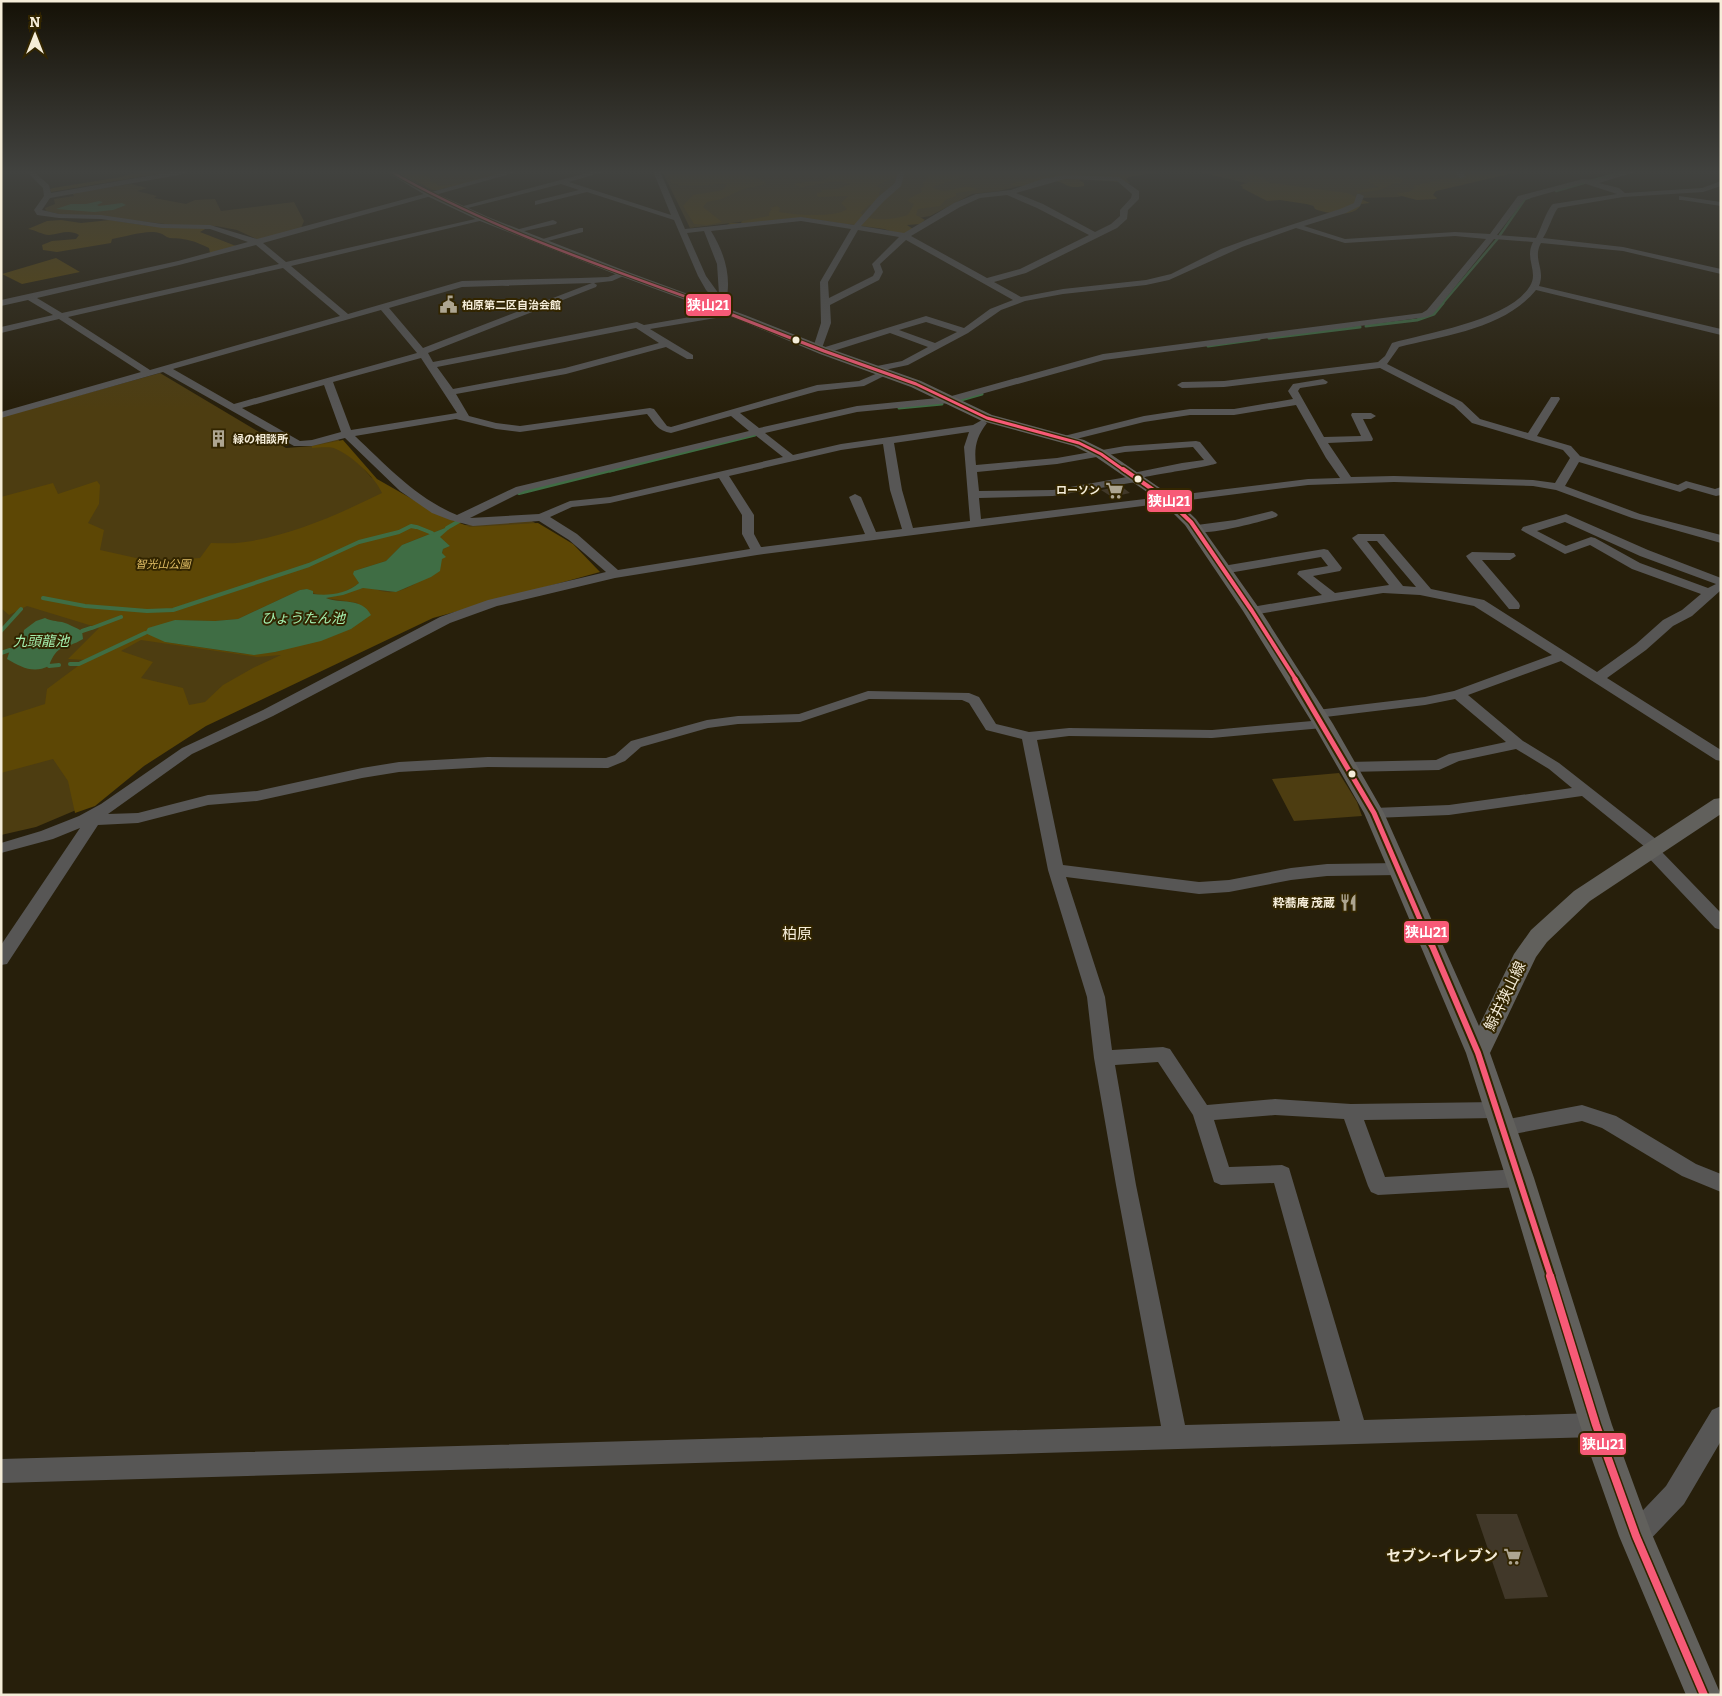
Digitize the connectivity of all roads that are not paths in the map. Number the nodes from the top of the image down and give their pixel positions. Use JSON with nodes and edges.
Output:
{"nodes":[{"id":1,"x":229,"y":250,"type":"edge"},
{"id":2,"x":267,"y":250,"type":"edge"},
{"id":3,"x":351,"y":250,"type":"edge"},
{"id":4,"x":563,"y":250,"type":"edge"},
{"id":5,"x":692,"y":250,"type":"edge"},
{"id":6,"x":717,"y":250,"type":"edge"},
{"id":7,"x":843,"y":250,"type":"edge"},
{"id":8,"x":890,"y":250,"type":"edge"},
{"id":9,"x":930,"y":250,"type":"edge"},
{"id":10,"x":1066,"y":250,"type":"edge"},
{"id":11,"x":1229,"y":250,"type":"edge"},
{"id":12,"x":1481,"y":250,"type":"edge"},
{"id":13,"x":1534,"y":250,"type":"edge"},
{"id":14,"x":1628,"y":250,"type":"edge"},
{"id":15,"x":286,"y":266,"type":"junction"},
{"id":16,"x":1721,"y":272,"type":"edge"},
{"id":17,"x":624,"y":274,"type":"junction"},
{"id":18,"x":609,"y":279,"type":"junction"},
{"id":19,"x":984,"y":281,"type":"junction"},
{"id":20,"x":1534,"y":287,"type":"junction"},
{"id":21,"x":30,"y":297,"type":"junction"},
{"id":22,"x":1020,"y":300,"type":"junction"},
{"id":23,"x":1,"y":303,"type":"edge"},
{"id":24,"x":825,"y":304,"type":"junction"},
{"id":25,"x":383,"y":306,"type":"junction"},
{"id":26,"x":725,"y":306,"type":"junction"},
{"id":27,"x":913,"y":314,"type":"dead end"},
{"id":28,"x":60,"y":317,"type":"junction"},
{"id":29,"x":348,"y":317,"type":"junction"},
{"id":30,"x":926,"y":319,"type":"junction"},
{"id":31,"x":643,"y":328,"type":"junction"},
{"id":32,"x":1,"y":330,"type":"edge"},
{"id":33,"x":890,"y":330,"type":"junction"},
{"id":34,"x":965,"y":331,"type":"junction"},
{"id":35,"x":1721,"y":332,"type":"edge"},
{"id":36,"x":667,"y":344,"type":"junction"},
{"id":37,"x":937,"y":347,"type":"junction"},
{"id":38,"x":821,"y":350,"type":"junction"},
{"id":39,"x":423,"y":353,"type":"junction"},
{"id":40,"x":690,"y":357,"type":"dead end"},
{"id":41,"x":432,"y":365,"type":"junction"},
{"id":42,"x":1376,"y":366,"type":"junction"},
{"id":43,"x":165,"y":369,"type":"junction"},
{"id":44,"x":880,"y":371,"type":"junction"},
{"id":45,"x":149,"y":373,"type":"junction"},
{"id":46,"x":1285,"y":375,"type":"junction"},
{"id":47,"x":1349,"y":380,"type":"dead end"},
{"id":48,"x":328,"y":382,"type":"junction"},
{"id":49,"x":1333,"y":382,"type":"dead end"},
{"id":50,"x":1182,"y":385,"type":"dead end"},
{"id":51,"x":451,"y":392,"type":"junction"},
{"id":52,"x":1296,"y":396,"type":"junction"},
{"id":53,"x":1555,"y":399,"type":"dead end"},
{"id":54,"x":949,"y":400,"type":"junction"},
{"id":55,"x":234,"y":408,"type":"junction"},
{"id":56,"x":733,"y":412,"type":"junction"},
{"id":57,"x":1,"y":415,"type":"edge"},
{"id":58,"x":464,"y":416,"type":"junction"},
{"id":59,"x":1370,"y":416,"type":"dead end"},
{"id":60,"x":981,"y":423,"type":"junction"},
{"id":61,"x":757,"y":431,"type":"junction"},
{"id":62,"x":347,"y":434,"type":"junction"},
{"id":63,"x":1532,"y":437,"type":"junction"},
{"id":64,"x":1064,"y":439,"type":"junction"},
{"id":65,"x":1320,"y":440,"type":"junction"},
{"id":66,"x":888,"y":441,"type":"junction"},
{"id":67,"x":1101,"y":454,"type":"junction"},
{"id":68,"x":791,"y":458,"type":"junction"},
{"id":69,"x":1576,"y":458,"type":"junction"},
{"id":70,"x":973,"y":469,"type":"junction"},
{"id":71,"x":722,"y":474,"type":"junction"},
{"id":72,"x":1134,"y":477,"type":"junction"},
{"id":73,"x":1348,"y":481,"type":"junction"},
{"id":74,"x":1558,"y":486,"type":"junction"},
{"id":75,"x":1721,"y":490,"type":"edge"},
{"id":76,"x":975,"y":495,"type":"junction"},
{"id":77,"x":855,"y":497,"type":"dead end"},
{"id":78,"x":1168,"y":500,"type":"junction"},
{"id":79,"x":1272,"y":515,"type":"dead end"},
{"id":80,"x":541,"y":518,"type":"junction"},
{"id":81,"x":460,"y":520,"type":"junction"},
{"id":82,"x":976,"y":524,"type":"junction"},
{"id":83,"x":1197,"y":529,"type":"junction"},
{"id":84,"x":909,"y":533,"type":"junction"},
{"id":85,"x":872,"y":537,"type":"junction"},
{"id":86,"x":1721,"y":539,"type":"edge"},
{"id":87,"x":757,"y":551,"type":"junction"},
{"id":88,"x":1510,"y":556,"type":"dead end"},
{"id":89,"x":1224,"y":570,"type":"junction"},
{"id":90,"x":615,"y":574,"type":"junction"},
{"id":91,"x":1721,"y":582,"type":"edge"},
{"id":92,"x":1399,"y":589,"type":"junction"},
{"id":93,"x":1426,"y":591,"type":"junction"},
{"id":94,"x":1710,"y":593,"type":"junction"},
{"id":95,"x":1333,"y":598,"type":"junction"},
{"id":96,"x":1514,"y":606,"type":"dead end"},
{"id":97,"x":1252,"y":611,"type":"junction"},
{"id":98,"x":1562,"y":656,"type":"junction"},
{"id":99,"x":1598,"y":678,"type":"junction"},
{"id":100,"x":1458,"y":694,"type":"junction"},
{"id":101,"x":1320,"y":719,"type":"junction"},
{"id":102,"x":1029,"y":736,"type":"junction"},
{"id":103,"x":1518,"y":744,"type":"junction"},
{"id":104,"x":1721,"y":757,"type":"edge"},
{"id":105,"x":1348,"y":767,"type":"junction"},
{"id":106,"x":1586,"y":790,"type":"junction"},
{"id":107,"x":1721,"y":804,"type":"edge"},
{"id":108,"x":1374,"y":813,"type":"junction"},
{"id":109,"x":89,"y":820,"type":"junction"},
{"id":110,"x":1,"y":848,"type":"edge"},
{"id":111,"x":1653,"y":849,"type":"junction"},
{"id":112,"x":1399,"y":869,"type":"junction"},
{"id":113,"x":1056,"y":870,"type":"junction"},
{"id":114,"x":1720,"y":922,"type":"edge"},
{"id":115,"x":1,"y":959,"type":"edge"},
{"id":116,"x":1478,"y":1053,"type":"junction"},
{"id":117,"x":1104,"y":1058,"type":"junction"},
{"id":118,"x":1351,"y":1112,"type":"junction"},
{"id":119,"x":1202,"y":1113,"type":"junction"},
{"id":120,"x":1500,"y":1119,"type":"junction"},
{"id":121,"x":1520,"y":1178,"type":"junction"},
{"id":122,"x":1721,"y":1182,"type":"edge"},
{"id":123,"x":1721,"y":1418,"type":"edge"},
{"id":124,"x":1596,"y":1425,"type":"junction"},
{"id":125,"x":1355,"y":1432,"type":"junction"},
{"id":126,"x":1175,"y":1437,"type":"junction"},
{"id":127,"x":1,"y":1471,"type":"edge"},
{"id":128,"x":1636,"y":1536,"type":"junction"},
{"id":129,"x":1704,"y":1695,"type":"edge"}],
"edges":[{"from":1,"to":21,"type":"street"},
{"from":2,"to":15,"type":"street"},
{"from":3,"to":15,"type":"street"},
{"from":4,"to":17,"type":"main road"},
{"from":5,"to":26,"type":"street"},
{"from":6,"to":26,"type":"street"},
{"from":7,"to":24,"type":"street"},
{"from":8,"to":24,"type":"street"},
{"from":9,"to":19,"type":"street"},
{"from":10,"to":19,"type":"street"},
{"from":11,"to":22,"type":"street"},
{"from":12,"to":54,"type":"street"},
{"from":13,"to":20,"type":"street"},
{"from":14,"to":16,"type":"street"},
{"from":15,"to":28,"type":"street"},
{"from":15,"to":29,"type":"street"},
{"from":17,"to":18,"type":"street"},
{"from":17,"to":26,"type":"main road"},
{"from":18,"to":25,"type":"street"},
{"from":18,"to":39,"type":"street"},
{"from":19,"to":22,"type":"street"},
{"from":20,"to":35,"type":"street"},
{"from":20,"to":42,"type":"street"},
{"from":21,"to":23,"type":"street"},
{"from":21,"to":28,"type":"street"},
{"from":22,"to":34,"type":"street"},
{"from":24,"to":38,"type":"street"},
{"from":25,"to":29,"type":"street"},
{"from":25,"to":39,"type":"street"},
{"from":26,"to":31,"type":"street"},
{"from":26,"to":38,"type":"main road"},
{"from":27,"to":30,"type":"street"},
{"from":28,"to":32,"type":"street"},
{"from":28,"to":45,"type":"street"},
{"from":29,"to":43,"type":"street"},
{"from":30,"to":33,"type":"street"},
{"from":30,"to":34,"type":"street"},
{"from":31,"to":36,"type":"street"},
{"from":31,"to":41,"type":"street"},
{"from":33,"to":37,"type":"street"},
{"from":33,"to":38,"type":"street"},
{"from":34,"to":37,"type":"street"},
{"from":36,"to":40,"type":"street"},
{"from":36,"to":51,"type":"street"},
{"from":37,"to":44,"type":"street"},
{"from":38,"to":44,"type":"main road"},
{"from":39,"to":41,"type":"street"},
{"from":39,"to":48,"type":"street"},
{"from":41,"to":51,"type":"street"},
{"from":42,"to":46,"type":"street"},
{"from":42,"to":47,"type":"street"},
{"from":42,"to":63,"type":"street"},
{"from":43,"to":45,"type":"street"},
{"from":43,"to":55,"type":"street"},
{"from":44,"to":54,"type":"main road"},
{"from":44,"to":56,"type":"street"},
{"from":45,"to":57,"type":"street"},
{"from":46,"to":50,"type":"street"},
{"from":46,"to":52,"type":"street"},
{"from":48,"to":55,"type":"street"},
{"from":48,"to":62,"type":"street"},
{"from":49,"to":52,"type":"street"},
{"from":51,"to":58,"type":"street"},
{"from":52,"to":64,"type":"street"},
{"from":52,"to":65,"type":"street"},
{"from":53,"to":63,"type":"street"},
{"from":54,"to":60,"type":"main road"},
{"from":54,"to":61,"type":"street"},
{"from":55,"to":62,"type":"street"},
{"from":56,"to":58,"type":"street"},
{"from":56,"to":61,"type":"street"},
{"from":58,"to":62,"type":"street"},
{"from":59,"to":65,"type":"street"},
{"from":60,"to":64,"type":"main road"},
{"from":60,"to":66,"type":"street"},
{"from":60,"to":70,"type":"street"},
{"from":61,"to":68,"type":"street"},
{"from":61,"to":81,"type":"street"},
{"from":62,"to":81,"type":"street"},
{"from":63,"to":69,"type":"street"},
{"from":64,"to":67,"type":"main road"},
{"from":65,"to":73,"type":"street"},
{"from":66,"to":68,"type":"street"},
{"from":66,"to":84,"type":"street"},
{"from":67,"to":70,"type":"street"},
{"from":67,"to":72,"type":"main road"},
{"from":67,"to":72,"type":"street"},
{"from":68,"to":71,"type":"street"},
{"from":69,"to":74,"type":"street"},
{"from":69,"to":75,"type":"street"},
{"from":70,"to":76,"type":"street"},
{"from":71,"to":80,"type":"street"},
{"from":71,"to":87,"type":"street"},
{"from":72,"to":76,"type":"street"},
{"from":72,"to":78,"type":"main road"},
{"from":73,"to":74,"type":"street"},
{"from":73,"to":78,"type":"street"},
{"from":74,"to":86,"type":"street"},
{"from":76,"to":82,"type":"street"},
{"from":77,"to":85,"type":"street"},
{"from":78,"to":82,"type":"street"},
{"from":78,"to":83,"type":"main road"},
{"from":79,"to":83,"type":"street"},
{"from":80,"to":81,"type":"street"},
{"from":80,"to":90,"type":"street"},
{"from":82,"to":84,"type":"street"},
{"from":83,"to":89,"type":"main road"},
{"from":84,"to":85,"type":"street"},
{"from":85,"to":87,"type":"street"},
{"from":87,"to":90,"type":"street"},
{"from":88,"to":96,"type":"street"},
{"from":89,"to":95,"type":"street"},
{"from":89,"to":97,"type":"main road"},
{"from":90,"to":109,"type":"street"},
{"from":91,"to":94,"type":"street"},
{"from":91,"to":94,"type":"street"},
{"from":92,"to":93,"type":"street"},
{"from":92,"to":93,"type":"street"},
{"from":92,"to":95,"type":"street"},
{"from":93,"to":98,"type":"street"},
{"from":94,"to":99,"type":"street"},
{"from":95,"to":97,"type":"street"},
{"from":97,"to":101,"type":"main road"},
{"from":98,"to":99,"type":"street"},
{"from":98,"to":100,"type":"street"},
{"from":99,"to":104,"type":"street"},
{"from":100,"to":101,"type":"street"},
{"from":100,"to":103,"type":"street"},
{"from":101,"to":102,"type":"street"},
{"from":101,"to":105,"type":"main road"},
{"from":102,"to":109,"type":"street"},
{"from":102,"to":113,"type":"street"},
{"from":103,"to":105,"type":"street"},
{"from":103,"to":106,"type":"street"},
{"from":105,"to":108,"type":"main road"},
{"from":106,"to":108,"type":"street"},
{"from":106,"to":111,"type":"street"},
{"from":107,"to":111,"type":"main road","name":"鯨井狭山線"},
{"from":108,"to":112,"type":"main road"},
{"from":109,"to":110,"type":"street"},
{"from":109,"to":115,"type":"street"},
{"from":111,"to":114,"type":"street"},
{"from":111,"to":116,"type":"main road","name":"鯨井狭山線"},
{"from":112,"to":113,"type":"street"},
{"from":112,"to":116,"type":"main road"},
{"from":113,"to":117,"type":"street"},
{"from":116,"to":120,"type":"main road"},
{"from":117,"to":119,"type":"street"},
{"from":117,"to":126,"type":"street"},
{"from":118,"to":119,"type":"street"},
{"from":118,"to":120,"type":"street"},
{"from":118,"to":121,"type":"street"},
{"from":119,"to":125,"type":"street"},
{"from":120,"to":121,"type":"main road"},
{"from":120,"to":122,"type":"street"},
{"from":121,"to":124,"type":"main road"},
{"from":123,"to":128,"type":"street"},
{"from":124,"to":125,"type":"street"},
{"from":124,"to":128,"type":"main road"},
{"from":125,"to":126,"type":"street"},
{"from":126,"to":127,"type":"street"},
{"from":128,"to":129,"type":"main road"}]}
